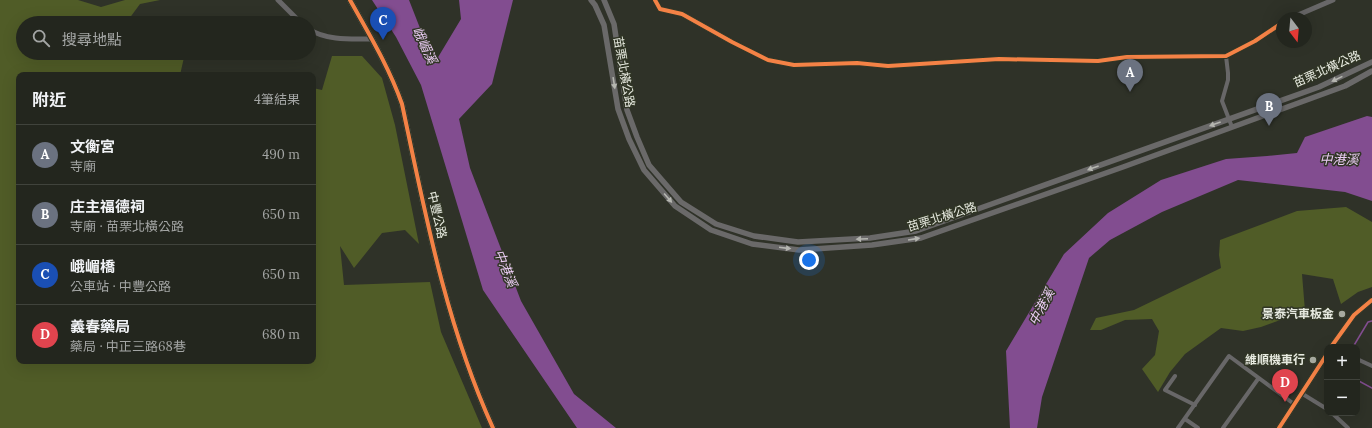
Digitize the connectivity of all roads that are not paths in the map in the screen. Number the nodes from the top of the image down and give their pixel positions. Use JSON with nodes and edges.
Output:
{"nodes":[{"id":1,"x":278,"y":0,"type":"edge"},
{"id":2,"x":350,"y":0,"type":"edge"},
{"id":3,"x":353,"y":0,"type":"edge"},
{"id":4,"x":591,"y":0,"type":"edge"},
{"id":5,"x":604,"y":0,"type":"edge"},
{"id":6,"x":655,"y":0,"type":"edge"},
{"id":7,"x":1333,"y":0,"type":"edge"},
{"id":8,"x":595,"y":5,"type":"junction"},
{"id":9,"x":355,"y":10,"type":"junction"},
{"id":10,"x":1305,"y":12,"type":"edge"},
{"id":11,"x":294,"y":16,"type":"edge"},
{"id":12,"x":1276,"y":27,"type":"edge"},
{"id":13,"x":316,"y":32,"type":"edge"},
{"id":14,"x":372,"y":39,"type":"junction"},
{"id":15,"x":1226,"y":56,"type":"junction"},
{"id":16,"x":1372,"y":62,"type":"edge"},
{"id":17,"x":1372,"y":71,"type":"edge"},
{"id":18,"x":1229,"y":119,"type":"junction"},
{"id":19,"x":1232,"y":127,"type":"junction"},
{"id":20,"x":1372,"y":300,"type":"edge"},
{"id":21,"x":1333,"y":344,"type":"edge"},
{"id":22,"x":1324,"y":358,"type":"edge"},
{"id":23,"x":1360,"y":360,"type":"edge"},
{"id":24,"x":1372,"y":366,"type":"edge"},
{"id":25,"x":1175,"y":376,"type":"dead end"},
{"id":26,"x":1258,"y":379,"type":"junction"},
{"id":27,"x":1301,"y":393,"type":"junction"},
{"id":28,"x":1294,"y":404,"type":"junction"},
{"id":29,"x":1195,"y":405,"type":"junction"},
{"id":30,"x":1324,"y":407,"type":"edge"},
{"id":31,"x":1335,"y":416,"type":"edge"},
{"id":32,"x":1185,"y":419,"type":"junction"},
{"id":33,"x":493,"y":428,"type":"edge"},
{"id":34,"x":1178,"y":428,"type":"edge"},
{"id":35,"x":1198,"y":428,"type":"edge"},
{"id":36,"x":1223,"y":428,"type":"edge"},
{"id":37,"x":1279,"y":428,"type":"edge"},
{"id":38,"x":1348,"y":428,"type":"edge"}],
"edges":[{"from":1,"to":11,"type":"street"},
{"from":2,"to":9,"type":"main road","name":"中豐公路"},
{"from":3,"to":9,"type":"main road","name":"中豐公路"},
{"from":4,"to":8,"type":"main road","name":"苗栗北橫公路"},
{"from":5,"to":8,"type":"street"},
{"from":18,"to":5,"type":"main road","name":"苗栗北橫公路","one_way":true},
{"from":6,"to":15,"type":"street"},
{"from":7,"to":10,"type":"street"},
{"from":8,"to":19,"type":"main road","name":"苗栗北橫公路","one_way":true},
{"from":9,"to":14,"type":"main road","name":"中豐公路"},
{"from":12,"to":15,"type":"street"},
{"from":13,"to":14,"type":"street"},
{"from":14,"to":33,"type":"main road","name":"中豐公路"},
{"from":15,"to":18,"type":"street"},
{"from":16,"to":18,"type":"main road","name":"苗栗北橫公路","one_way":true},
{"from":17,"to":19,"type":"main road","name":"苗栗北橫公路"},
{"from":18,"to":19,"type":"street"},
{"from":20,"to":21,"type":"main road"},
{"from":22,"to":27,"type":"main road"},
{"from":23,"to":24,"type":"street"},
{"from":25,"to":29,"type":"street"},
{"from":26,"to":28,"type":"street"},
{"from":26,"to":29,"type":"street"},
{"from":26,"to":36,"type":"street"},
{"from":27,"to":28,"type":"main road"},
{"from":27,"to":30,"type":"street"},
{"from":28,"to":37,"type":"main road"},
{"from":29,"to":32,"type":"street"},
{"from":31,"to":38,"type":"street"},
{"from":32,"to":34,"type":"street"},
{"from":32,"to":35,"type":"street"}]}
